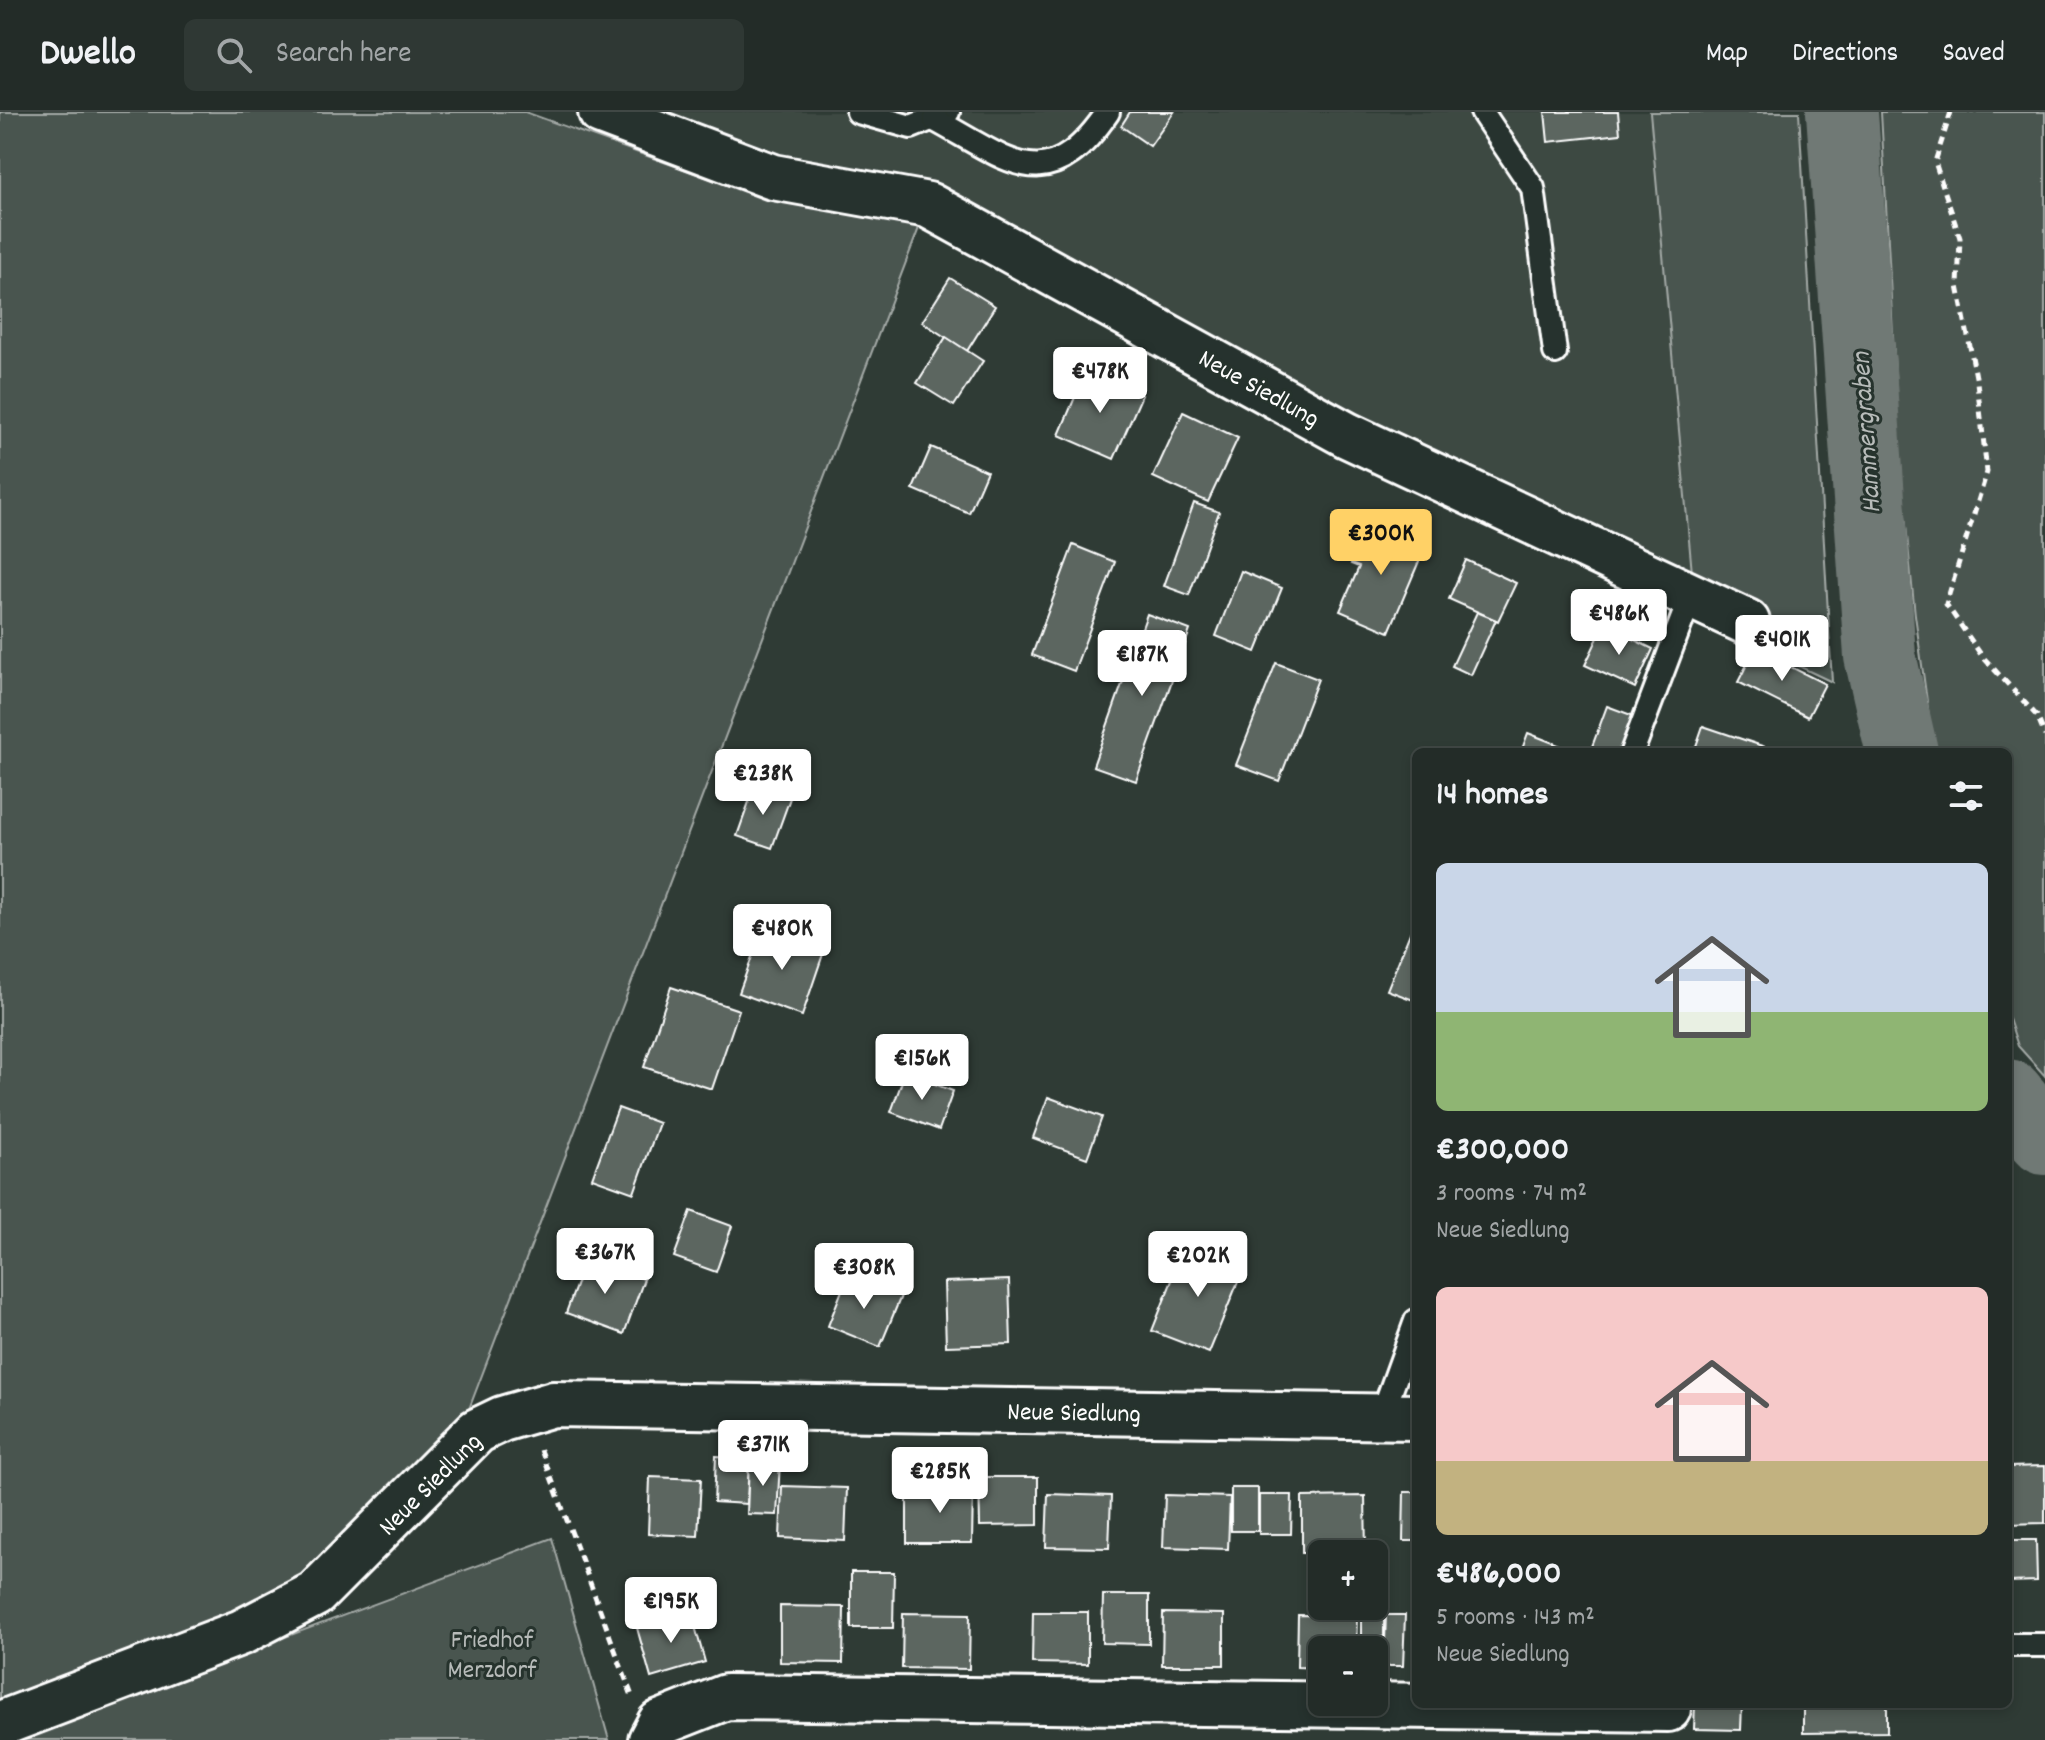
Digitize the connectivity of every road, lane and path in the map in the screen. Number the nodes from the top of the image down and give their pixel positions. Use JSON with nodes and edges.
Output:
{"nodes":[{"id":1,"x":601,"y":112,"type":"edge"},
{"id":2,"x":858,"y":112,"type":"edge"},
{"id":3,"x":1108,"y":112,"type":"edge"},
{"id":4,"x":1482,"y":112,"type":"edge"},
{"id":5,"x":1951,"y":112,"type":"edge"},
{"id":6,"x":942,"y":116,"type":"edge"},
{"id":7,"x":1555,"y":352,"type":"dead end"},
{"id":8,"x":1691,"y":596,"type":"junction"},
{"id":9,"x":1747,"y":622,"type":"dead end"},
{"id":10,"x":2045,"y":736,"type":"edge"},
{"id":11,"x":1634,"y":748,"type":"edge"},
{"id":12,"x":1412,"y":1343,"type":"edge"},
{"id":13,"x":530,"y":1411,"type":"junction"},
{"id":14,"x":1399,"y":1416,"type":"edge"},
{"id":15,"x":2012,"y":1645,"type":"edge"},
{"id":16,"x":2045,"y":1645,"type":"edge"},
{"id":17,"x":1668,"y":1718,"type":"edge"},
{"id":18,"x":0,"y":1724,"type":"edge"},
{"id":19,"x":644,"y":1726,"type":"edge"}],
"edges":[{"from":1,"to":8,"type":"street","name":"Neue Siedlung"},
{"from":2,"to":6,"type":"lane"},
{"from":3,"to":6,"type":"lane"},
{"from":4,"to":7,"type":"lane"},
{"from":5,"to":10,"type":"path"},
{"from":8,"to":9,"type":"street","name":"Neue Siedlung"},
{"from":8,"to":11,"type":"lane"},
{"from":12,"to":14,"type":"lane","name":"Neue Siedlung"},
{"from":13,"to":14,"type":"street","name":"Neue Siedlung"},
{"from":13,"to":18,"type":"street","name":"Neue Siedlung"},
{"from":13,"to":19,"type":"path"},
{"from":15,"to":16,"type":"lane"},
{"from":17,"to":19,"type":"street"}]}
